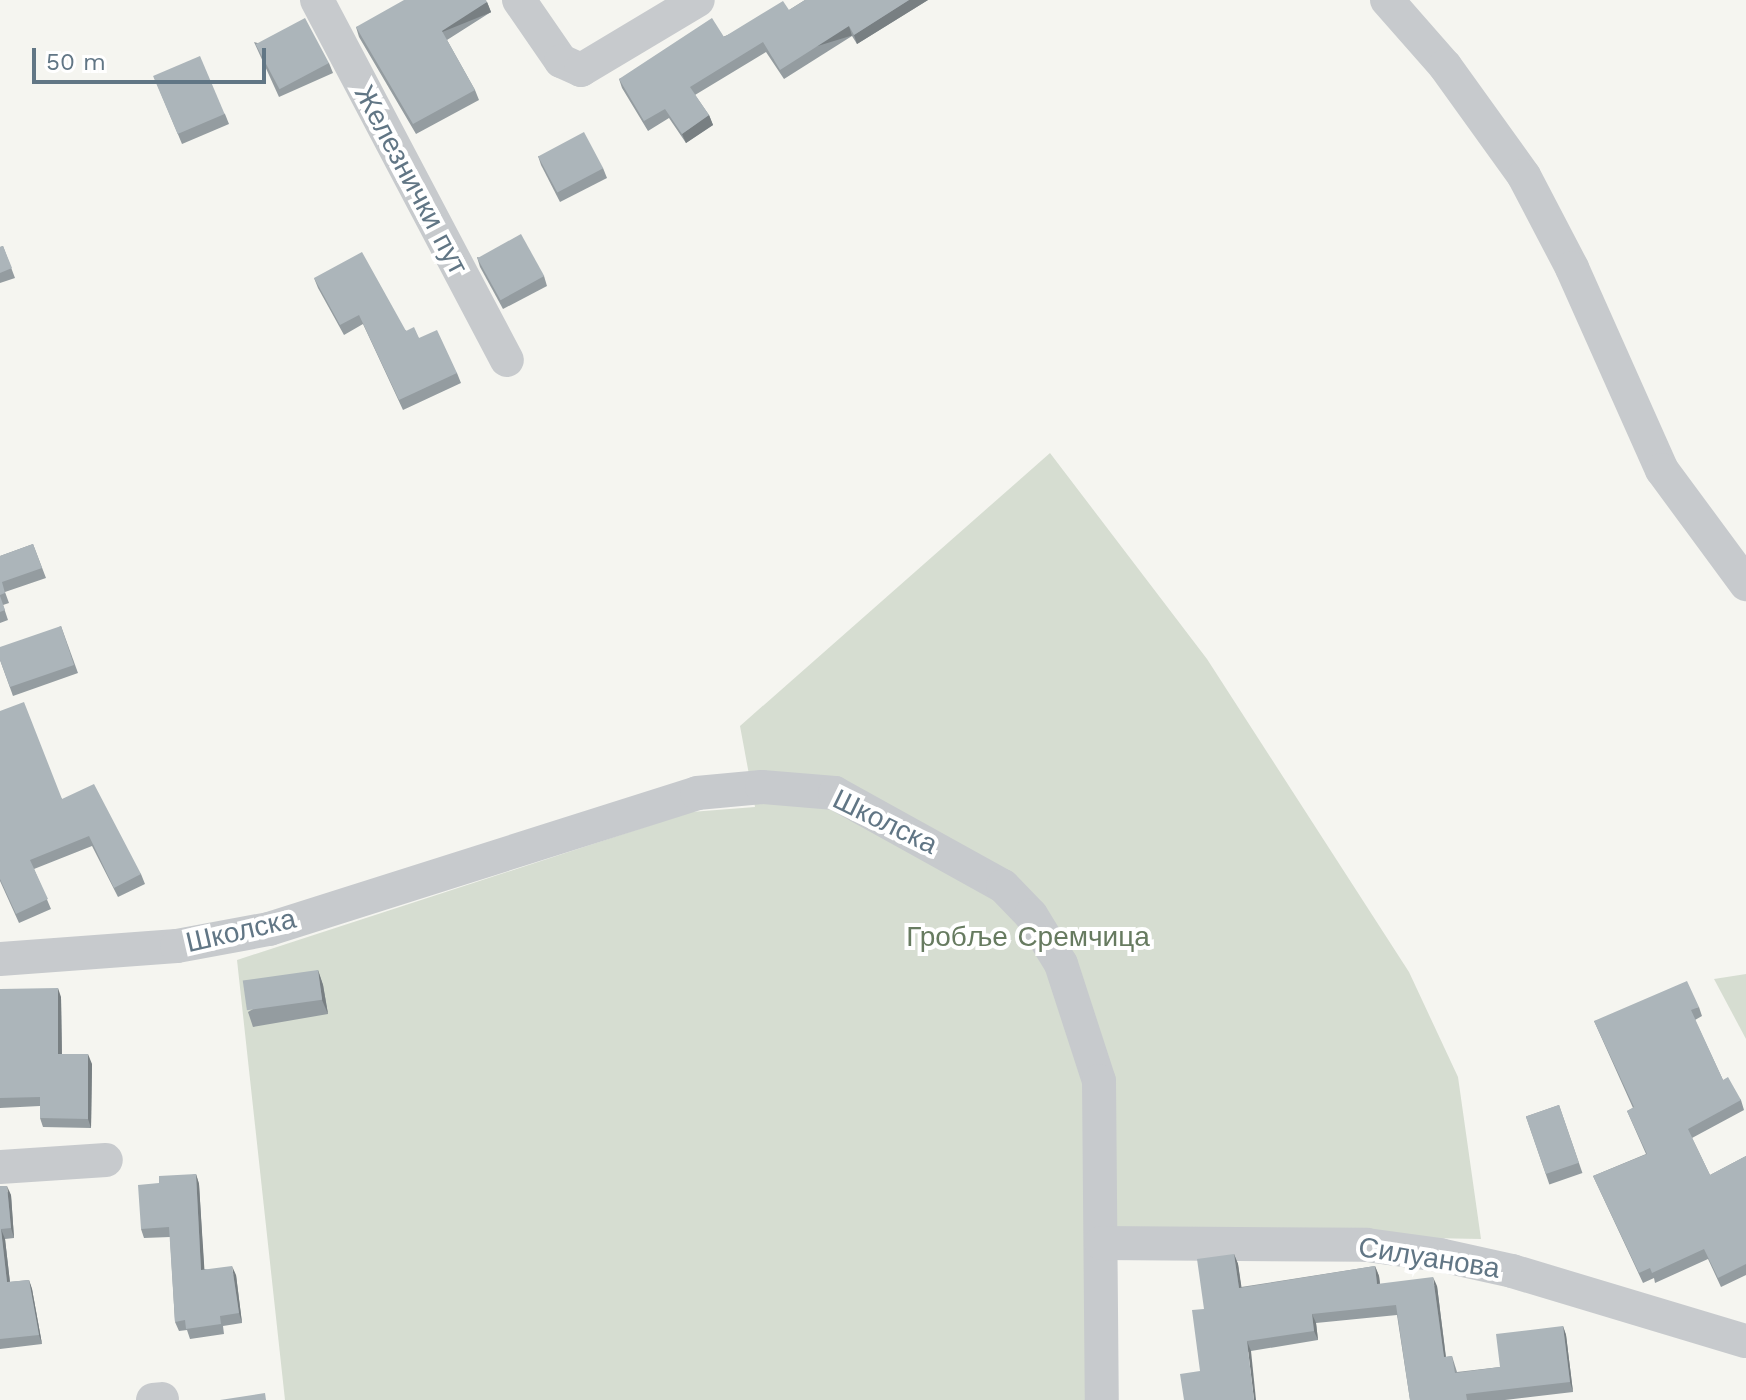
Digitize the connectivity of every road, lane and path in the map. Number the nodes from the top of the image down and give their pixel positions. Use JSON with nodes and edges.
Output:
{"nodes":[{"id":1,"x":317,"y":0,"type":"edge"},
{"id":2,"x":519,"y":0,"type":"edge"},
{"id":3,"x":698,"y":0,"type":"edge"},
{"id":4,"x":1387,"y":0,"type":"edge"},
{"id":5,"x":507,"y":360,"type":"dead end"},
{"id":6,"x":1746,"y":584,"type":"edge"},
{"id":7,"x":0,"y":959,"type":"edge"},
{"id":8,"x":106,"y":1160,"type":"dead end"},
{"id":9,"x":0,"y":1167,"type":"edge"},
{"id":10,"x":1101,"y":1243,"type":"junction"},
{"id":11,"x":1746,"y":1341,"type":"edge"},
{"id":12,"x":1102,"y":1400,"type":"edge"}],
"edges":[{"from":1,"to":5,"type":"street","name":"Железнички пут"},
{"from":2,"to":3,"type":"street"},
{"from":4,"to":6,"type":"street"},
{"from":7,"to":10,"type":"street","name":"Школска"},
{"from":8,"to":9,"type":"street"},
{"from":10,"to":11,"type":"street","name":"Силуанова"},
{"from":10,"to":12,"type":"street","name":"Школска"}]}
